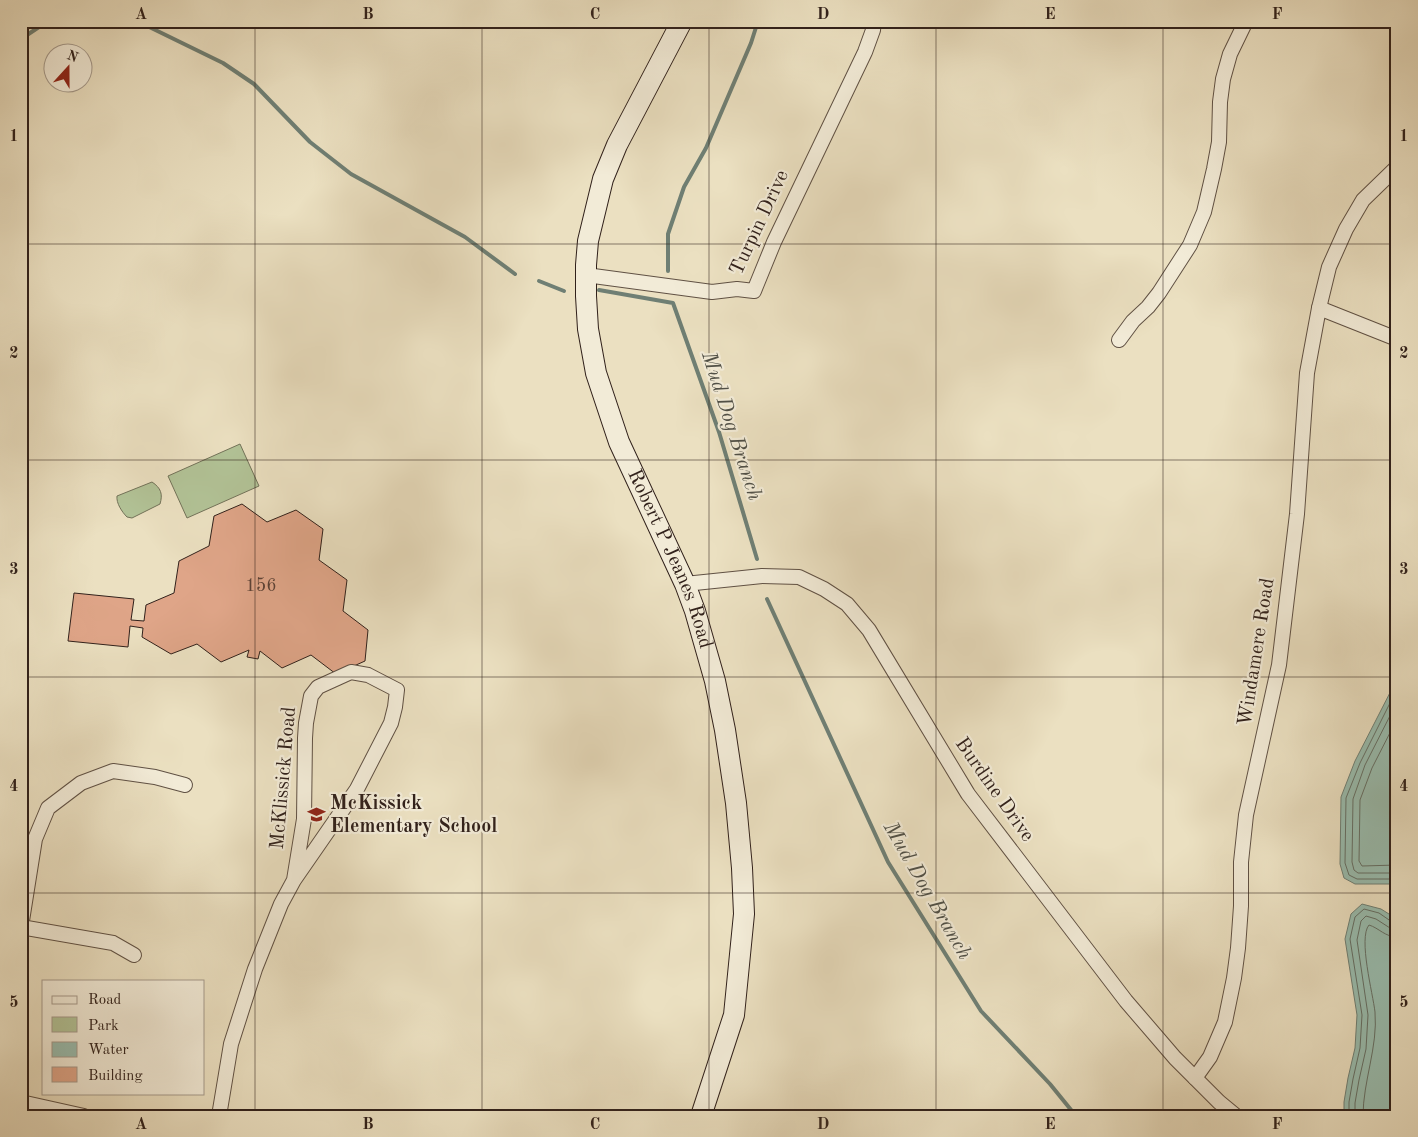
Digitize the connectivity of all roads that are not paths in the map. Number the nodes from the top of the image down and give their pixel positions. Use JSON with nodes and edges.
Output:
{"nodes":[{"id":1,"x":682,"y":21,"type":"edge"},
{"id":2,"x":874,"y":21,"type":"edge"},
{"id":3,"x":1246,"y":21,"type":"edge"},
{"id":4,"x":1397,"y":167,"type":"edge"},
{"id":5,"x":586,"y":275,"type":"junction"},
{"id":6,"x":1319,"y":308,"type":"junction"},
{"id":7,"x":1118,"y":340,"type":"dead end"},
{"id":8,"x":1397,"y":340,"type":"edge"},
{"id":9,"x":685,"y":584,"type":"junction"},
{"id":10,"x":185,"y":785,"type":"dead end"},
{"id":11,"x":294,"y":880,"type":"junction"},
{"id":12,"x":21,"y":927,"type":"edge"},
{"id":13,"x":134,"y":955,"type":"dead end"},
{"id":14,"x":1195,"y":1078,"type":"junction"},
{"id":15,"x":21,"y":1102,"type":"edge"},
{"id":16,"x":84,"y":1116,"type":"edge"},
{"id":17,"x":218,"y":1116,"type":"edge"},
{"id":18,"x":701,"y":1116,"type":"edge"},
{"id":19,"x":1236,"y":1116,"type":"edge"}],
"edges":[{"from":1,"to":5,"type":"street","name":"Robert P Jeanes Road"},
{"from":2,"to":5,"type":"street","name":"Turpin Drive"},
{"from":3,"to":7,"type":"street"},
{"from":4,"to":6,"type":"street","name":"Windamere Road"},
{"from":5,"to":9,"type":"street","name":"Robert P Jeanes Road"},
{"from":6,"to":8,"type":"street"},
{"from":6,"to":14,"type":"street","name":"Windamere Road"},
{"from":9,"to":14,"type":"street","name":"Burdine Drive"},
{"from":9,"to":18,"type":"street","name":"Robert P Jeanes Road"},
{"from":10,"to":12,"type":"street"},
{"from":11,"to":11,"type":"street","name":"McKlissick Road"},
{"from":11,"to":17,"type":"street","name":"McKlissick Road"},
{"from":12,"to":13,"type":"street"},
{"from":14,"to":19,"type":"street","name":"Burdine Drive"},
{"from":15,"to":16,"type":"street"}]}
